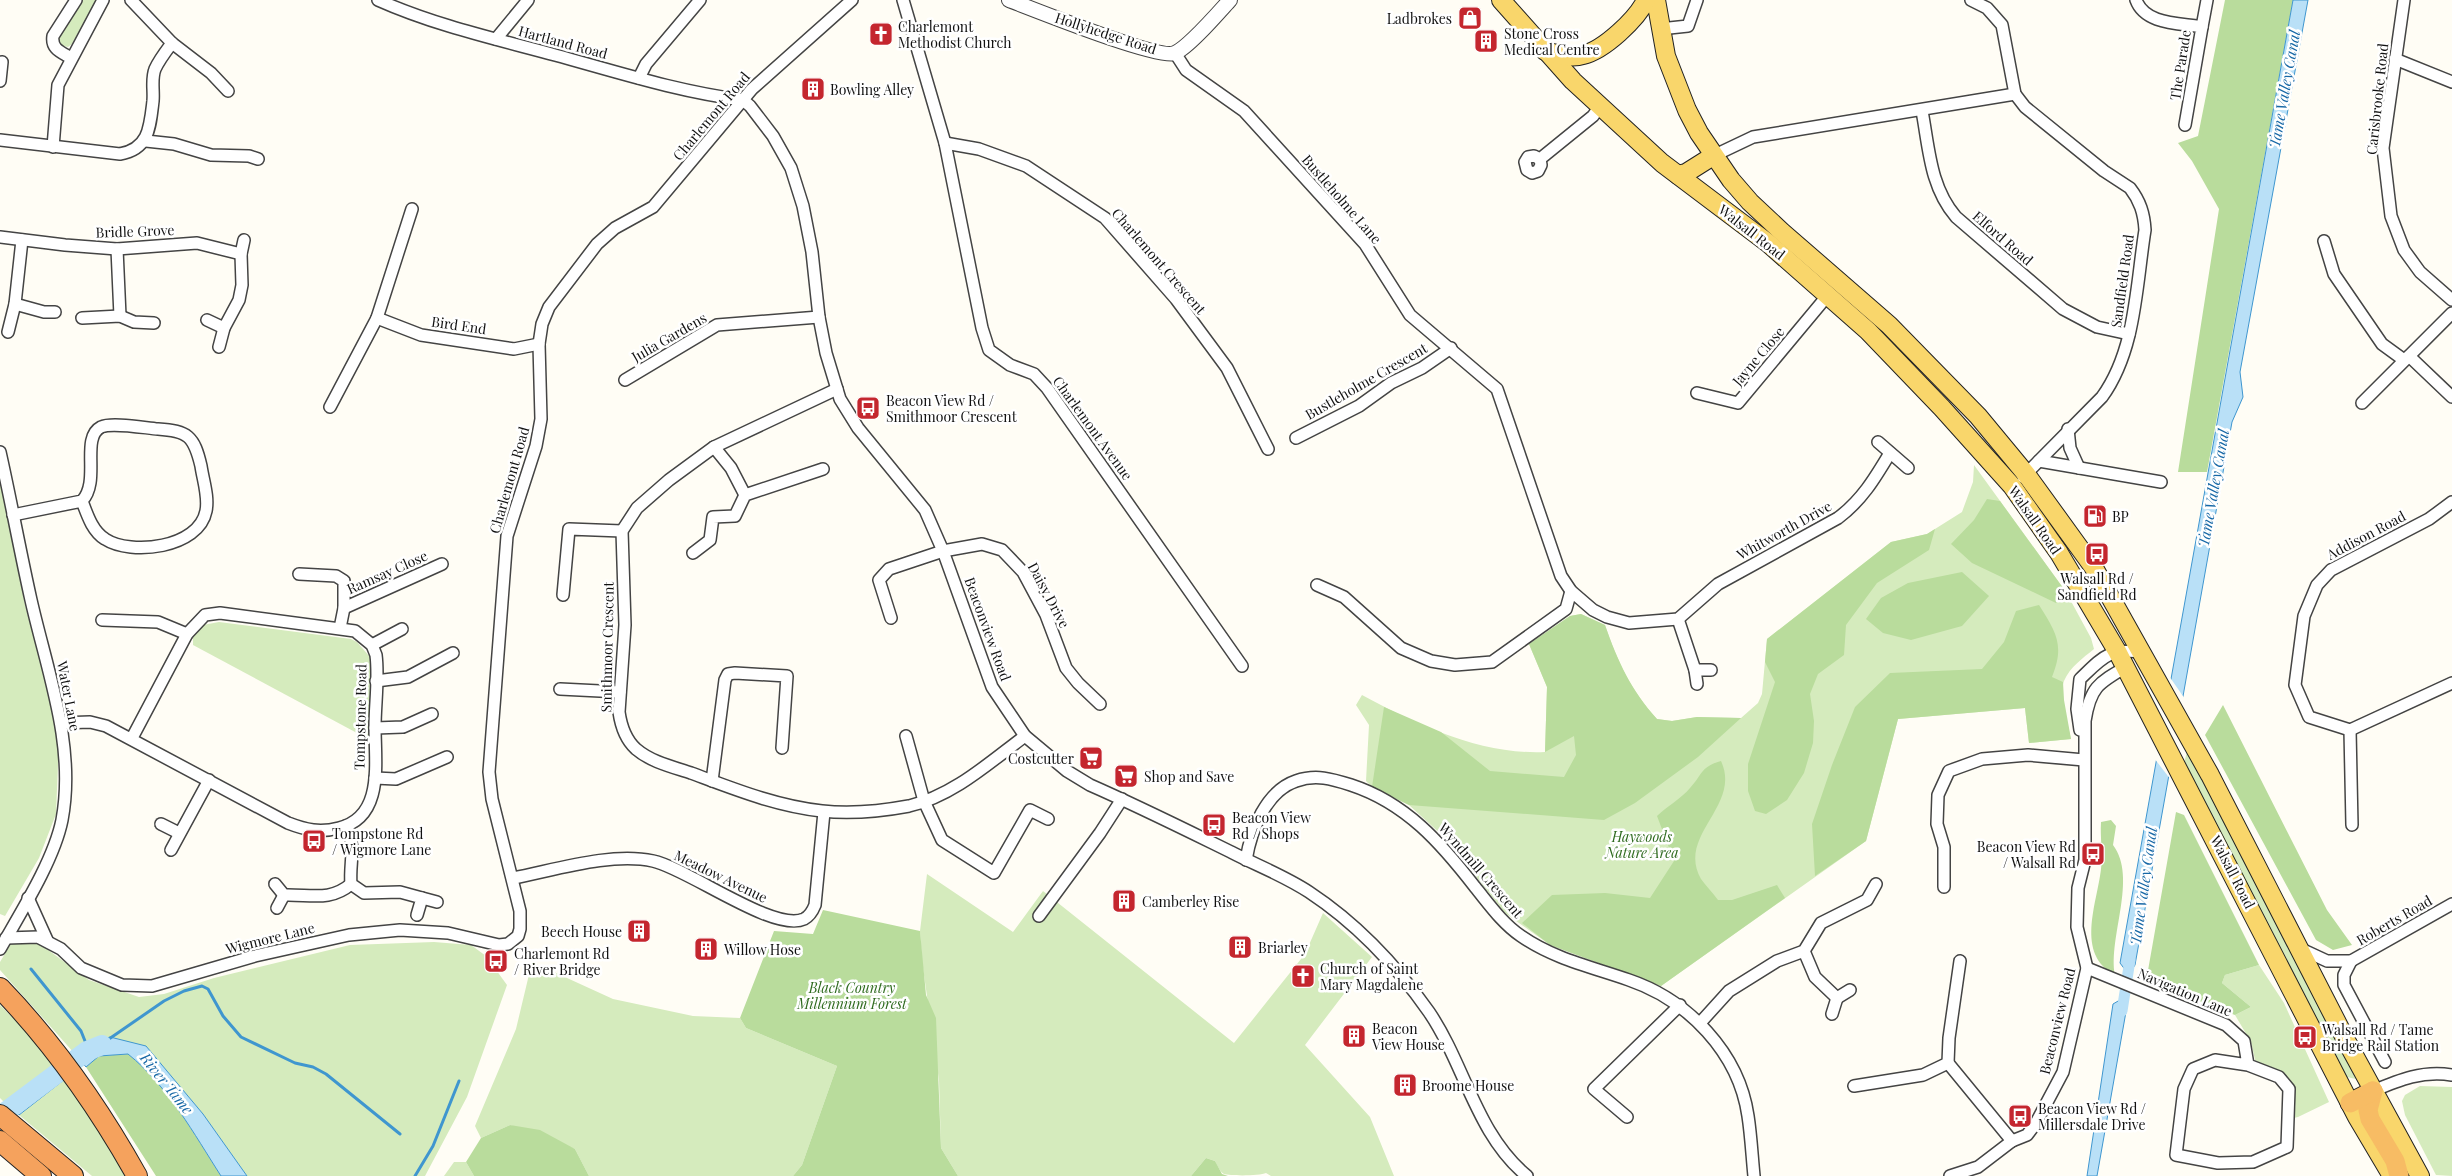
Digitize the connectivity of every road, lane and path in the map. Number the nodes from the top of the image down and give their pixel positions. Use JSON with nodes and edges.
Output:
{"nodes":[{"id":1,"x":76,"y":0,"type":"edge"},
{"id":2,"x":103,"y":0,"type":"edge"},
{"id":3,"x":131,"y":0,"type":"edge"},
{"id":4,"x":378,"y":0,"type":"edge"},
{"id":5,"x":528,"y":0,"type":"edge"},
{"id":6,"x":700,"y":0,"type":"edge"},
{"id":7,"x":852,"y":0,"type":"edge"},
{"id":8,"x":903,"y":0,"type":"edge"},
{"id":9,"x":1009,"y":0,"type":"edge"},
{"id":10,"x":1230,"y":0,"type":"edge"},
{"id":11,"x":1501,"y":0,"type":"edge"},
{"id":12,"x":1646,"y":0,"type":"edge"},
{"id":13,"x":1656,"y":0,"type":"edge"},
{"id":14,"x":1697,"y":0,"type":"edge"},
{"id":15,"x":1971,"y":0,"type":"edge"},
{"id":16,"x":2136,"y":0,"type":"edge"},
{"id":17,"x":2207,"y":0,"type":"edge"},
{"id":18,"x":2404,"y":0,"type":"edge"},
{"id":19,"x":2202,"y":26,"type":"junction"},
{"id":20,"x":1660,"y":29,"type":"junction"},
{"id":21,"x":496,"y":39,"type":"junction"},
{"id":22,"x":172,"y":43,"type":"junction"},
{"id":23,"x":1545,"y":51,"type":"junction"},
{"id":24,"x":1175,"y":53,"type":"junction"},
{"id":25,"x":71,"y":58,"type":"junction"},
{"id":26,"x":2395,"y":59,"type":"junction"},
{"id":27,"x":2,"y":62,"type":"dead end"},
{"id":28,"x":640,"y":78,"type":"junction"},
{"id":29,"x":0,"y":82,"type":"edge"},
{"id":30,"x":2452,"y":82,"type":"edge"},
{"id":31,"x":228,"y":91,"type":"dead end"},
{"id":32,"x":2015,"y":94,"type":"junction"},
{"id":33,"x":743,"y":100,"type":"junction"},
{"id":34,"x":1600,"y":106,"type":"junction"},
{"id":35,"x":1922,"y":111,"type":"junction"},
{"id":36,"x":2185,"y":125,"type":"dead end"},
{"id":37,"x":0,"y":140,"type":"edge"},
{"id":38,"x":146,"y":141,"type":"junction"},
{"id":39,"x":945,"y":143,"type":"junction"},
{"id":40,"x":53,"y":147,"type":"junction"},
{"id":41,"x":1713,"y":156,"type":"junction"},
{"id":42,"x":258,"y":159,"type":"dead end"},
{"id":43,"x":1540,"y":159,"type":"dead end"},
{"id":44,"x":1678,"y":175,"type":"junction"},
{"id":45,"x":412,"y":209,"type":"dead end"},
{"id":46,"x":0,"y":237,"type":"edge"},
{"id":47,"x":22,"y":240,"type":"junction"},
{"id":48,"x":244,"y":240,"type":"dead end"},
{"id":49,"x":2324,"y":241,"type":"dead end"},
{"id":50,"x":117,"y":249,"type":"junction"},
{"id":51,"x":241,"y":254,"type":"junction"},
{"id":52,"x":1828,"y":295,"type":"junction"},
{"id":53,"x":2452,"y":300,"type":"edge"},
{"id":54,"x":16,"y":304,"type":"junction"},
{"id":55,"x":55,"y":312,"type":"dead end"},
{"id":56,"x":2452,"y":313,"type":"edge"},
{"id":57,"x":120,"y":316,"type":"junction"},
{"id":58,"x":819,"y":317,"type":"junction"},
{"id":59,"x":82,"y":318,"type":"dead end"},
{"id":60,"x":376,"y":318,"type":"junction"},
{"id":61,"x":207,"y":320,"type":"dead end"},
{"id":62,"x":154,"y":323,"type":"dead end"},
{"id":63,"x":224,"y":328,"type":"junction"},
{"id":64,"x":8,"y":332,"type":"dead end"},
{"id":65,"x":2129,"y":334,"type":"junction"},
{"id":66,"x":539,"y":344,"type":"junction"},
{"id":67,"x":219,"y":347,"type":"dead end"},
{"id":68,"x":1451,"y":348,"type":"junction"},
{"id":69,"x":2407,"y":358,"type":"junction"},
{"id":70,"x":625,"y":380,"type":"dead end"},
{"id":71,"x":836,"y":390,"type":"junction"},
{"id":72,"x":1696,"y":393,"type":"dead end"},
{"id":73,"x":2452,"y":397,"type":"edge"},
{"id":74,"x":2362,"y":403,"type":"dead end"},
{"id":75,"x":330,"y":407,"type":"dead end"},
{"id":76,"x":2068,"y":429,"type":"junction"},
{"id":77,"x":1296,"y":438,"type":"dead end"},
{"id":78,"x":1878,"y":442,"type":"dead end"},
{"id":79,"x":714,"y":446,"type":"junction"},
{"id":80,"x":1268,"y":449,"type":"dead end"},
{"id":81,"x":0,"y":452,"type":"edge"},
{"id":82,"x":1890,"y":452,"type":"junction"},
{"id":83,"x":2039,"y":461,"type":"junction"},
{"id":84,"x":1908,"y":468,"type":"dead end"},
{"id":85,"x":2079,"y":468,"type":"junction"},
{"id":86,"x":823,"y":469,"type":"dead end"},
{"id":87,"x":2026,"y":474,"type":"junction"},
{"id":88,"x":2161,"y":482,"type":"dead end"},
{"id":89,"x":2012,"y":486,"type":"junction"},
{"id":90,"x":744,"y":495,"type":"junction"},
{"id":91,"x":82,"y":501,"type":"junction"},
{"id":92,"x":2452,"y":502,"type":"edge"},
{"id":93,"x":13,"y":514,"type":"junction"},
{"id":94,"x":622,"y":532,"type":"junction"},
{"id":95,"x":944,"y":551,"type":"junction"},
{"id":96,"x":693,"y":553,"type":"dead end"},
{"id":97,"x":442,"y":564,"type":"dead end"},
{"id":98,"x":299,"y":574,"type":"dead end"},
{"id":99,"x":1316,"y":585,"type":"dead end"},
{"id":100,"x":1571,"y":591,"type":"junction"},
{"id":101,"x":563,"y":595,"type":"dead end"},
{"id":102,"x":344,"y":608,"type":"junction"},
{"id":103,"x":891,"y":618,"type":"dead end"},
{"id":104,"x":1678,"y":619,"type":"junction"},
{"id":105,"x":102,"y":620,"type":"dead end"},
{"id":106,"x":340,"y":628,"type":"junction"},
{"id":107,"x":402,"y":629,"type":"dead end"},
{"id":108,"x":187,"y":634,"type":"junction"},
{"id":109,"x":372,"y":645,"type":"junction"},
{"id":110,"x":453,"y":653,"type":"dead end"},
{"id":111,"x":2128,"y":655,"type":"junction"},
{"id":112,"x":1242,"y":666,"type":"dead end"},
{"id":113,"x":1695,"y":670,"type":"junction"},
{"id":114,"x":1711,"y":670,"type":"dead end"},
{"id":115,"x":376,"y":681,"type":"junction"},
{"id":116,"x":2452,"y":683,"type":"edge"},
{"id":117,"x":1697,"y":684,"type":"dead end"},
{"id":118,"x":560,"y":688,"type":"dead end"},
{"id":119,"x":620,"y":692,"type":"junction"},
{"id":120,"x":1100,"y":704,"type":"dead end"},
{"id":121,"x":432,"y":714,"type":"dead end"},
{"id":122,"x":61,"y":723,"type":"junction"},
{"id":123,"x":375,"y":728,"type":"junction"},
{"id":124,"x":2350,"y":730,"type":"junction"},
{"id":125,"x":906,"y":736,"type":"dead end"},
{"id":126,"x":1025,"y":736,"type":"junction"},
{"id":127,"x":132,"y":738,"type":"junction"},
{"id":128,"x":782,"y":748,"type":"dead end"},
{"id":129,"x":447,"y":757,"type":"dead end"},
{"id":130,"x":2084,"y":760,"type":"junction"},
{"id":131,"x":375,"y":778,"type":"junction"},
{"id":132,"x":209,"y":780,"type":"junction"},
{"id":133,"x":712,"y":781,"type":"junction"},
{"id":134,"x":1122,"y":799,"type":"junction"},
{"id":135,"x":924,"y":801,"type":"junction"},
{"id":136,"x":824,"y":812,"type":"junction"},
{"id":137,"x":1048,"y":819,"type":"dead end"},
{"id":138,"x":161,"y":824,"type":"dead end"},
{"id":139,"x":2352,"y":825,"type":"dead end"},
{"id":140,"x":346,"y":826,"type":"junction"},
{"id":141,"x":179,"y":832,"type":"junction"},
{"id":142,"x":171,"y":850,"type":"dead end"},
{"id":143,"x":1246,"y":860,"type":"junction"},
{"id":144,"x":513,"y":878,"type":"junction"},
{"id":145,"x":275,"y":884,"type":"dead end"},
{"id":146,"x":351,"y":884,"type":"junction"},
{"id":147,"x":1876,"y":884,"type":"dead end"},
{"id":148,"x":1944,"y":887,"type":"dead end"},
{"id":149,"x":284,"y":895,"type":"junction"},
{"id":150,"x":28,"y":898,"type":"junction"},
{"id":151,"x":422,"y":898,"type":"junction"},
{"id":152,"x":437,"y":902,"type":"dead end"},
{"id":153,"x":2452,"y":904,"type":"edge"},
{"id":154,"x":277,"y":908,"type":"dead end"},
{"id":155,"x":417,"y":915,"type":"dead end"},
{"id":156,"x":1039,"y":916,"type":"dead end"},
{"id":157,"x":6,"y":938,"type":"junction"},
{"id":158,"x":47,"y":940,"type":"junction"},
{"id":159,"x":513,"y":941,"type":"joint"},
{"id":160,"x":2299,"y":948,"type":"junction"},
{"id":161,"x":0,"y":949,"type":"edge"},
{"id":162,"x":1804,"y":951,"type":"junction"},
{"id":163,"x":1960,"y":961,"type":"dead end"},
{"id":164,"x":2351,"y":961,"type":"junction"},
{"id":165,"x":2087,"y":968,"type":"junction"},
{"id":166,"x":0,"y":988,"type":"edge"},
{"id":167,"x":1850,"y":990,"type":"dead end"},
{"id":168,"x":1837,"y":998,"type":"junction"},
{"id":169,"x":1680,"y":1005,"type":"junction"},
{"id":170,"x":1832,"y":1014,"type":"dead end"},
{"id":171,"x":1700,"y":1023,"type":"junction"},
{"id":172,"x":2380,"y":1050,"type":"junction"},
{"id":173,"x":2369,"y":1056,"type":"dead end"},
{"id":174,"x":2386,"y":1062,"type":"dead end"},
{"id":175,"x":1948,"y":1063,"type":"junction"},
{"id":176,"x":2248,"y":1064,"type":"junction"},
{"id":177,"x":2452,"y":1075,"type":"edge"},
{"id":178,"x":1854,"y":1086,"type":"dead end"},
{"id":179,"x":2373,"y":1091,"type":"junction"},
{"id":180,"x":2350,"y":1103,"type":"junction"},
{"id":181,"x":0,"y":1115,"type":"edge"},
{"id":182,"x":1627,"y":1117,"type":"dead end"},
{"id":183,"x":2012,"y":1141,"type":"junction"},
{"id":184,"x":0,"y":1142,"type":"edge"},
{"id":185,"x":41,"y":1176,"type":"edge"},
{"id":186,"x":72,"y":1176,"type":"edge"},
{"id":187,"x":137,"y":1176,"type":"edge"},
{"id":188,"x":1527,"y":1176,"type":"edge"},
{"id":189,"x":1754,"y":1176,"type":"edge"},
{"id":190,"x":1950,"y":1176,"type":"edge"},
{"id":191,"x":2392,"y":1176,"type":"edge"},
{"id":192,"x":2398,"y":1176,"type":"edge"},
{"id":193,"x":2420,"y":1176,"type":"edge"}],
"edges":[{"from":1,"to":25,"type":"street"},
{"from":2,"to":25,"type":"street"},
{"from":3,"to":22,"type":"street"},
{"from":4,"to":21,"type":"street","name":"Hartland Road"},
{"from":5,"to":21,"type":"street"},
{"from":6,"to":28,"type":"street"},
{"from":7,"to":33,"type":"street","name":"Charlemont Road"},
{"from":8,"to":39,"type":"street","name":"Charlemont Avenue"},
{"from":9,"to":24,"type":"street","name":"Hollyhedge Road"},
{"from":10,"to":24,"type":"street"},
{"from":11,"to":23,"type":"main road","name":"Walsall Road"},
{"from":12,"to":23,"type":"main road"},
{"from":13,"to":20,"type":"main road","name":"Walsall Road"},
{"from":14,"to":20,"type":"street"},
{"from":15,"to":32,"type":"street"},
{"from":16,"to":19,"type":"street","name":"The Parade"},
{"from":17,"to":19,"type":"street"},
{"from":18,"to":26,"type":"street","name":"Carisbrooke Road"},
{"from":19,"to":36,"type":"street","name":"The Parade"},
{"from":20,"to":41,"type":"main road","name":"Walsall Road"},
{"from":21,"to":28,"type":"street","name":"Hartland Road"},
{"from":22,"to":31,"type":"street"},
{"from":22,"to":38,"type":"street"},
{"from":23,"to":34,"type":"main road","name":"Walsall Road"},
{"from":24,"to":68,"type":"street","name":"Bustleholme Lane"},
{"from":25,"to":40,"type":"street"},
{"from":26,"to":30,"type":"street"},
{"from":26,"to":53,"type":"street","name":"Carisbrooke Road"},
{"from":27,"to":29,"type":"street"},
{"from":28,"to":33,"type":"street","name":"Hartland Road"},
{"from":32,"to":35,"type":"street"},
{"from":32,"to":65,"type":"street","name":"Sandfield Road"},
{"from":33,"to":58,"type":"street","name":"Beaconview Road"},
{"from":33,"to":66,"type":"street","name":"Charlemont Road"},
{"from":34,"to":43,"type":"street"},
{"from":34,"to":44,"type":"main road","name":"Walsall Road"},
{"from":35,"to":41,"type":"street"},
{"from":35,"to":65,"type":"street","name":"Elford Road"},
{"from":37,"to":40,"type":"street"},
{"from":38,"to":40,"type":"street"},
{"from":38,"to":42,"type":"street"},
{"from":39,"to":80,"type":"street","name":"Charlemont Crescent"},
{"from":39,"to":112,"type":"street","name":"Charlemont Avenue"},
{"from":41,"to":44,"type":"main road"},
{"from":41,"to":87,"type":"main road","name":"Walsall Road"},
{"from":44,"to":52,"type":"main road","name":"Walsall Road"},
{"from":45,"to":60,"type":"street"},
{"from":46,"to":47,"type":"street","name":"Bridle Grove"},
{"from":47,"to":50,"type":"street","name":"Bridle Grove"},
{"from":47,"to":54,"type":"street"},
{"from":48,"to":51,"type":"street"},
{"from":49,"to":69,"type":"street"},
{"from":50,"to":51,"type":"street","name":"Bridle Grove"},
{"from":50,"to":57,"type":"street"},
{"from":51,"to":63,"type":"street"},
{"from":52,"to":72,"type":"street","name":"Jayne Close"},
{"from":52,"to":89,"type":"main road","name":"Walsall Road"},
{"from":54,"to":55,"type":"street"},
{"from":54,"to":64,"type":"street"},
{"from":56,"to":69,"type":"street"},
{"from":57,"to":59,"type":"street"},
{"from":57,"to":62,"type":"street"},
{"from":58,"to":70,"type":"street","name":"Julia Gardens"},
{"from":58,"to":71,"type":"street","name":"Beaconview Road"},
{"from":60,"to":66,"type":"street","name":"Bird End"},
{"from":60,"to":75,"type":"street"},
{"from":61,"to":63,"type":"street"},
{"from":63,"to":67,"type":"street"},
{"from":65,"to":76,"type":"street","name":"Sandfield Road"},
{"from":66,"to":144,"type":"street","name":"Charlemont Road"},
{"from":68,"to":77,"type":"street","name":"Bustleholme Crescent"},
{"from":68,"to":100,"type":"street","name":"Bustleholme Lane"},
{"from":69,"to":73,"type":"street"},
{"from":69,"to":74,"type":"street"},
{"from":71,"to":79,"type":"street"},
{"from":71,"to":95,"type":"street","name":"Beaconview Road"},
{"from":76,"to":83,"type":"street","name":"Sandfield Road"},
{"from":76,"to":85,"type":"street"},
{"from":78,"to":82,"type":"street"},
{"from":79,"to":90,"type":"street"},
{"from":79,"to":94,"type":"street"},
{"from":81,"to":93,"type":"street","name":"Water Lane"},
{"from":82,"to":84,"type":"street"},
{"from":82,"to":104,"type":"street","name":"Whitworth Drive"},
{"from":83,"to":85,"type":"street"},
{"from":83,"to":87,"type":"street","name":"Sandfield Road"},
{"from":85,"to":88,"type":"street"},
{"from":86,"to":90,"type":"street"},
{"from":87,"to":89,"type":"street","name":"Sandfield Road"},
{"from":87,"to":111,"type":"main road","name":"Walsall Road"},
{"from":89,"to":111,"type":"main road","name":"Walsall Road"},
{"from":90,"to":96,"type":"street"},
{"from":91,"to":91,"type":"street"},
{"from":91,"to":93,"type":"street"},
{"from":92,"to":124,"type":"street","name":"Addison Road"},
{"from":93,"to":122,"type":"street","name":"Water Lane"},
{"from":94,"to":101,"type":"street"},
{"from":94,"to":119,"type":"street","name":"Smithmoor Crescent"},
{"from":95,"to":103,"type":"street","name":"Daisy Drive"},
{"from":95,"to":120,"type":"street","name":"Daisy Drive"},
{"from":95,"to":126,"type":"street","name":"Beaconview Road"},
{"from":97,"to":102,"type":"street","name":"Ramsay Close"},
{"from":98,"to":102,"type":"street"},
{"from":99,"to":100,"type":"street"},
{"from":100,"to":104,"type":"street"},
{"from":102,"to":106,"type":"street"},
{"from":104,"to":113,"type":"street"},
{"from":105,"to":108,"type":"street"},
{"from":106,"to":108,"type":"street","name":"Tompstone Road"},
{"from":106,"to":109,"type":"street","name":"Tompstone Road"},
{"from":107,"to":109,"type":"street"},
{"from":108,"to":127,"type":"street","name":"Tompstone Road"},
{"from":109,"to":115,"type":"street","name":"Tompstone Road"},
{"from":110,"to":115,"type":"street"},
{"from":111,"to":130,"type":"street"},
{"from":111,"to":130,"type":"street"},
{"from":111,"to":160,"type":"main road","name":"Walsall Road"},
{"from":111,"to":180,"type":"main road","name":"Walsall Road"},
{"from":113,"to":114,"type":"street"},
{"from":113,"to":117,"type":"street"},
{"from":115,"to":123,"type":"street","name":"Tompstone Road"},
{"from":116,"to":124,"type":"street"},
{"from":118,"to":119,"type":"street"},
{"from":119,"to":133,"type":"street","name":"Smithmoor Crescent"},
{"from":121,"to":123,"type":"street"},
{"from":122,"to":127,"type":"street","name":"Tompstone Road"},
{"from":122,"to":150,"type":"street","name":"Water Lane"},
{"from":123,"to":131,"type":"street","name":"Tompstone Road"},
{"from":124,"to":139,"type":"street"},
{"from":125,"to":135,"type":"street"},
{"from":126,"to":134,"type":"street","name":"Beaconview Road"},
{"from":126,"to":135,"type":"street","name":"Smithmoor Crescent"},
{"from":127,"to":132,"type":"street","name":"Tompstone Road"},
{"from":128,"to":133,"type":"street"},
{"from":129,"to":131,"type":"street"},
{"from":130,"to":148,"type":"street"},
{"from":130,"to":165,"type":"street","name":"Beaconview Road"},
{"from":131,"to":140,"type":"street","name":"Tompstone Road"},
{"from":132,"to":140,"type":"street","name":"Tompstone Road"},
{"from":132,"to":141,"type":"street"},
{"from":133,"to":136,"type":"street","name":"Smithmoor Crescent"},
{"from":134,"to":143,"type":"street","name":"Beaconview Road"},
{"from":134,"to":156,"type":"street"},
{"from":135,"to":136,"type":"street","name":"Smithmoor Crescent"},
{"from":135,"to":137,"type":"street"},
{"from":136,"to":144,"type":"street","name":"Meadow Avenue"},
{"from":138,"to":141,"type":"street"},
{"from":140,"to":146,"type":"street"},
{"from":141,"to":142,"type":"street"},
{"from":143,"to":169,"type":"street","name":"Wyndmill Crescent"},
{"from":143,"to":188,"type":"street","name":"Beaconview Road"},
{"from":144,"to":159,"type":"street","name":"Charlemont Road"},
{"from":145,"to":149,"type":"street"},
{"from":146,"to":149,"type":"street"},
{"from":146,"to":151,"type":"street"},
{"from":147,"to":162,"type":"street"},
{"from":149,"to":154,"type":"street"},
{"from":150,"to":157,"type":"street","name":"Water Lane"},
{"from":150,"to":158,"type":"street","name":"Wigmore Lane"},
{"from":151,"to":152,"type":"street"},
{"from":151,"to":155,"type":"street"},
{"from":153,"to":164,"type":"street","name":"Roberts Road"},
{"from":157,"to":158,"type":"street","name":"Wigmore Lane"},
{"from":157,"to":161,"type":"street"},
{"from":158,"to":159,"type":"street","name":"Wigmore Lane"},
{"from":160,"to":164,"type":"street","name":"Roberts Road"},
{"from":160,"to":179,"type":"main road","name":"Walsall Road"},
{"from":162,"to":168,"type":"street"},
{"from":162,"to":171,"type":"street"},
{"from":163,"to":175,"type":"street"},
{"from":164,"to":172,"type":"street","name":"Roberts Road"},
{"from":165,"to":176,"type":"street","name":"Navigation Lane"},
{"from":165,"to":183,"type":"street","name":"Beaconview Road"},
{"from":166,"to":187,"type":"highway"},
{"from":167,"to":168,"type":"street"},
{"from":168,"to":170,"type":"street"},
{"from":169,"to":171,"type":"street","name":"Wyndmill Crescent"},
{"from":169,"to":182,"type":"street"},
{"from":171,"to":189,"type":"street","name":"Wyndmill Crescent"},
{"from":172,"to":173,"type":"street"},
{"from":172,"to":174,"type":"street","name":"Roberts Road"},
{"from":175,"to":178,"type":"street"},
{"from":175,"to":183,"type":"street"},
{"from":176,"to":176,"type":"street"},
{"from":177,"to":179,"type":"street"},
{"from":179,"to":180,"type":"highway"},
{"from":179,"to":192,"type":"highway"},
{"from":179,"to":193,"type":"main road","name":"Walsall Road"},
{"from":180,"to":191,"type":"main road","name":"Walsall Road"},
{"from":181,"to":186,"type":"highway"},
{"from":183,"to":190,"type":"street","name":"Beaconview Road"},
{"from":184,"to":185,"type":"highway"}]}
